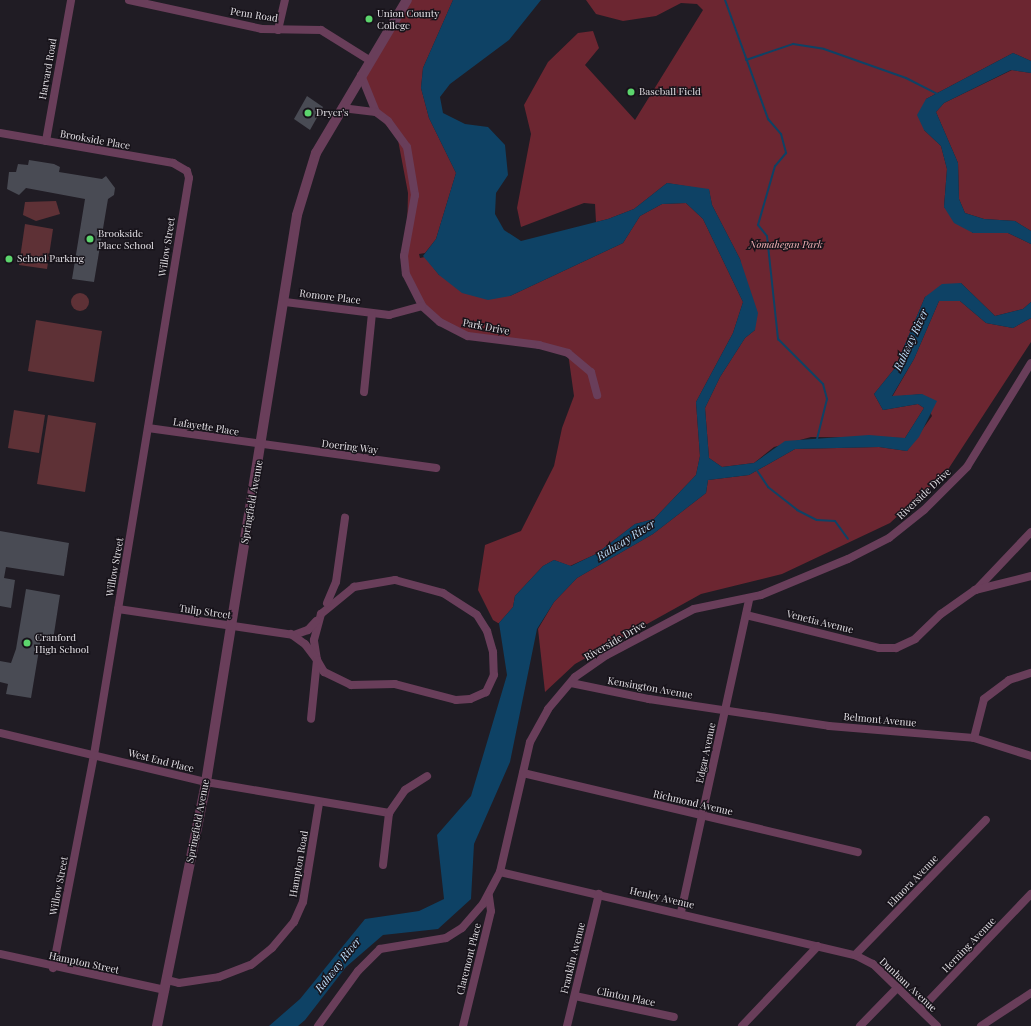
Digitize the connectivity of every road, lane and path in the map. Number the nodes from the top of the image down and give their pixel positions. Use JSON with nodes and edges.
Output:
{"nodes":[{"id":1,"x":71,"y":0,"type":"edge"},
{"id":2,"x":129,"y":0,"type":"edge"},
{"id":3,"x":285,"y":0,"type":"edge"},
{"id":4,"x":407,"y":0,"type":"edge"},
{"id":5,"x":278,"y":30,"type":"junction"},
{"id":6,"x":369,"y":60,"type":"junction"},
{"id":7,"x":361,"y":75,"type":"junction"},
{"id":8,"x":342,"y":108,"type":"junction"},
{"id":9,"x":376,"y":112,"type":"junction"},
{"id":10,"x":0,"y":133,"type":"edge"},
{"id":11,"x":46,"y":141,"type":"junction"},
{"id":12,"x":185,"y":169,"type":"joint"},
{"id":13,"x":285,"y":302,"type":"junction"},
{"id":14,"x":422,"y":306,"type":"junction"},
{"id":15,"x":372,"y":313,"type":"junction"},
{"id":16,"x":1031,"y":363,"type":"edge"},
{"id":17,"x":364,"y":392,"type":"dead end"},
{"id":18,"x":597,"y":395,"type":"dead end"},
{"id":19,"x":148,"y":428,"type":"junction"},
{"id":20,"x":262,"y":445,"type":"junction"},
{"id":21,"x":436,"y":468,"type":"dead end"},
{"id":22,"x":345,"y":518,"type":"dead end"},
{"id":23,"x":1031,"y":532,"type":"edge"},
{"id":24,"x":1031,"y":576,"type":"edge"},
{"id":25,"x":975,"y":590,"type":"junction"},
{"id":26,"x":749,"y":598,"type":"junction"},
{"id":27,"x":118,"y":609,"type":"junction"},
{"id":28,"x":746,"y":615,"type":"junction"},
{"id":29,"x":317,"y":621,"type":"junction"},
{"id":30,"x":231,"y":626,"type":"junction"},
{"id":31,"x":290,"y":634,"type":"junction"},
{"id":32,"x":317,"y":660,"type":"junction"},
{"id":33,"x":1031,"y":672,"type":"edge"},
{"id":34,"x":571,"y":683,"type":"junction"},
{"id":35,"x":725,"y":711,"type":"junction"},
{"id":36,"x":311,"y":719,"type":"dead end"},
{"id":37,"x":0,"y":733,"type":"edge"},
{"id":38,"x":974,"y":738,"type":"junction"},
{"id":39,"x":94,"y":755,"type":"junction"},
{"id":40,"x":1031,"y":756,"type":"edge"},
{"id":41,"x":523,"y":773,"type":"junction"},
{"id":42,"x":426,"y":776,"type":"dead end"},
{"id":43,"x":206,"y":782,"type":"junction"},
{"id":44,"x":319,"y":803,"type":"junction"},
{"id":45,"x":389,"y":813,"type":"junction"},
{"id":46,"x":702,"y":816,"type":"junction"},
{"id":47,"x":986,"y":820,"type":"dead end"},
{"id":48,"x":858,"y":852,"type":"dead end"},
{"id":49,"x":383,"y":865,"type":"dead end"},
{"id":50,"x":500,"y":872,"type":"junction"},
{"id":51,"x":599,"y":894,"type":"junction"},
{"id":52,"x":1031,"y":894,"type":"edge"},
{"id":53,"x":489,"y":896,"type":"junction"},
{"id":54,"x":681,"y":912,"type":"junction"},
{"id":55,"x":818,"y":946,"type":"junction"},
{"id":56,"x":0,"y":954,"type":"edge"},
{"id":57,"x":855,"y":955,"type":"junction"},
{"id":58,"x":53,"y":968,"type":"junction"},
{"id":59,"x":166,"y":985,"type":"junction"},
{"id":60,"x":898,"y":987,"type":"junction"},
{"id":61,"x":1031,"y":992,"type":"edge"},
{"id":62,"x":575,"y":996,"type":"junction"},
{"id":63,"x":921,"y":1009,"type":"junction"},
{"id":64,"x":674,"y":1017,"type":"dead end"},
{"id":65,"x":157,"y":1026,"type":"edge"},
{"id":66,"x":318,"y":1026,"type":"edge"},
{"id":67,"x":463,"y":1026,"type":"edge"},
{"id":68,"x":567,"y":1026,"type":"edge"},
{"id":69,"x":742,"y":1026,"type":"edge"},
{"id":70,"x":860,"y":1026,"type":"edge"},
{"id":71,"x":937,"y":1026,"type":"edge"},
{"id":72,"x":981,"y":1026,"type":"edge"}],
"edges":[{"from":1,"to":11,"type":"street","name":"Harvard Road"},
{"from":2,"to":5,"type":"street","name":"Penn Road"},
{"from":3,"to":5,"type":"street"},
{"from":4,"to":6,"type":"street","name":"Springfield Avenue"},
{"from":5,"to":6,"type":"street","name":"Penn Road"},
{"from":6,"to":7,"type":"street","name":"Springfield Avenue"},
{"from":7,"to":8,"type":"street","name":"Springfield Avenue"},
{"from":7,"to":9,"type":"street","name":"Park Drive"},
{"from":8,"to":9,"type":"street"},
{"from":8,"to":13,"type":"street","name":"Springfield Avenue"},
{"from":9,"to":14,"type":"street","name":"Park Drive"},
{"from":10,"to":11,"type":"street","name":"Brookside Place"},
{"from":11,"to":12,"type":"street","name":"Brookside Place"},
{"from":12,"to":19,"type":"street","name":"Willow Street"},
{"from":13,"to":15,"type":"street","name":"Romore Place"},
{"from":13,"to":20,"type":"street","name":"Springfield Avenue"},
{"from":14,"to":15,"type":"street","name":"Romore Place"},
{"from":14,"to":18,"type":"street","name":"Park Drive"},
{"from":15,"to":17,"type":"street","name":"Romore Place"},
{"from":16,"to":26,"type":"street","name":"Riverside Drive"},
{"from":19,"to":20,"type":"street","name":"Lafayette Place"},
{"from":19,"to":27,"type":"street","name":"Willow Street"},
{"from":20,"to":21,"type":"street","name":"Doering Way"},
{"from":20,"to":30,"type":"street","name":"Springfield Avenue"},
{"from":22,"to":29,"type":"street"},
{"from":23,"to":25,"type":"street"},
{"from":24,"to":25,"type":"street"},
{"from":25,"to":28,"type":"street","name":"Venetia Avenue"},
{"from":26,"to":28,"type":"street","name":"Edgar Avenue"},
{"from":26,"to":34,"type":"street","name":"Riverside Drive"},
{"from":27,"to":30,"type":"street","name":"Tulip Street"},
{"from":27,"to":39,"type":"street","name":"Willow Street"},
{"from":28,"to":35,"type":"street","name":"Edgar Avenue"},
{"from":29,"to":31,"type":"street"},
{"from":29,"to":32,"type":"street"},
{"from":29,"to":32,"type":"street"},
{"from":30,"to":31,"type":"street","name":"Tulip Street"},
{"from":30,"to":43,"type":"street","name":"Springfield Avenue"},
{"from":31,"to":32,"type":"street"},
{"from":32,"to":36,"type":"street"},
{"from":33,"to":38,"type":"street"},
{"from":34,"to":35,"type":"street","name":"Kensington Avenue"},
{"from":34,"to":41,"type":"street","name":"Riverside Drive"},
{"from":35,"to":38,"type":"street","name":"Belmont Avenue"},
{"from":35,"to":46,"type":"street","name":"Edgar Avenue"},
{"from":37,"to":39,"type":"street","name":"West End Place"},
{"from":38,"to":40,"type":"street","name":"Belmont Avenue"},
{"from":39,"to":43,"type":"street","name":"West End Place"},
{"from":39,"to":58,"type":"street","name":"Willow Street"},
{"from":41,"to":46,"type":"street","name":"Richmond Avenue"},
{"from":41,"to":50,"type":"street","name":"Riverside Drive"},
{"from":42,"to":45,"type":"street"},
{"from":43,"to":44,"type":"street","name":"West End Place"},
{"from":43,"to":59,"type":"street","name":"Springfield Avenue"},
{"from":44,"to":45,"type":"street","name":"West End Place"},
{"from":44,"to":59,"type":"street","name":"Hampton Road"},
{"from":45,"to":49,"type":"street"},
{"from":46,"to":48,"type":"street","name":"Richmond Avenue"},
{"from":46,"to":54,"type":"street","name":"Edgar Avenue"},
{"from":47,"to":57,"type":"street","name":"Elmora Avenue"},
{"from":50,"to":51,"type":"street","name":"Henley Avenue"},
{"from":50,"to":53,"type":"street","name":"Riverside Drive"},
{"from":51,"to":54,"type":"street","name":"Henley Avenue"},
{"from":51,"to":62,"type":"street","name":"Franklin Avenue"},
{"from":52,"to":63,"type":"street","name":"Herning Avenue"},
{"from":53,"to":66,"type":"street","name":"Riverside Drive"},
{"from":53,"to":67,"type":"street","name":"Claremont Place"},
{"from":54,"to":55,"type":"street","name":"Henley Avenue"},
{"from":55,"to":57,"type":"street","name":"Dunham Avenue"},
{"from":55,"to":69,"type":"street"},
{"from":56,"to":58,"type":"street","name":"Hampton Street"},
{"from":57,"to":60,"type":"street","name":"Dunham Avenue"},
{"from":58,"to":59,"type":"street","name":"Hampton Street"},
{"from":59,"to":65,"type":"street","name":"Springfield Avenue"},
{"from":60,"to":63,"type":"street","name":"Dunham Avenue"},
{"from":60,"to":70,"type":"street"},
{"from":61,"to":72,"type":"street"},
{"from":62,"to":64,"type":"street","name":"Clinton Place"},
{"from":62,"to":68,"type":"street","name":"Franklin Avenue"},
{"from":63,"to":71,"type":"street","name":"Dunham Avenue"}]}
